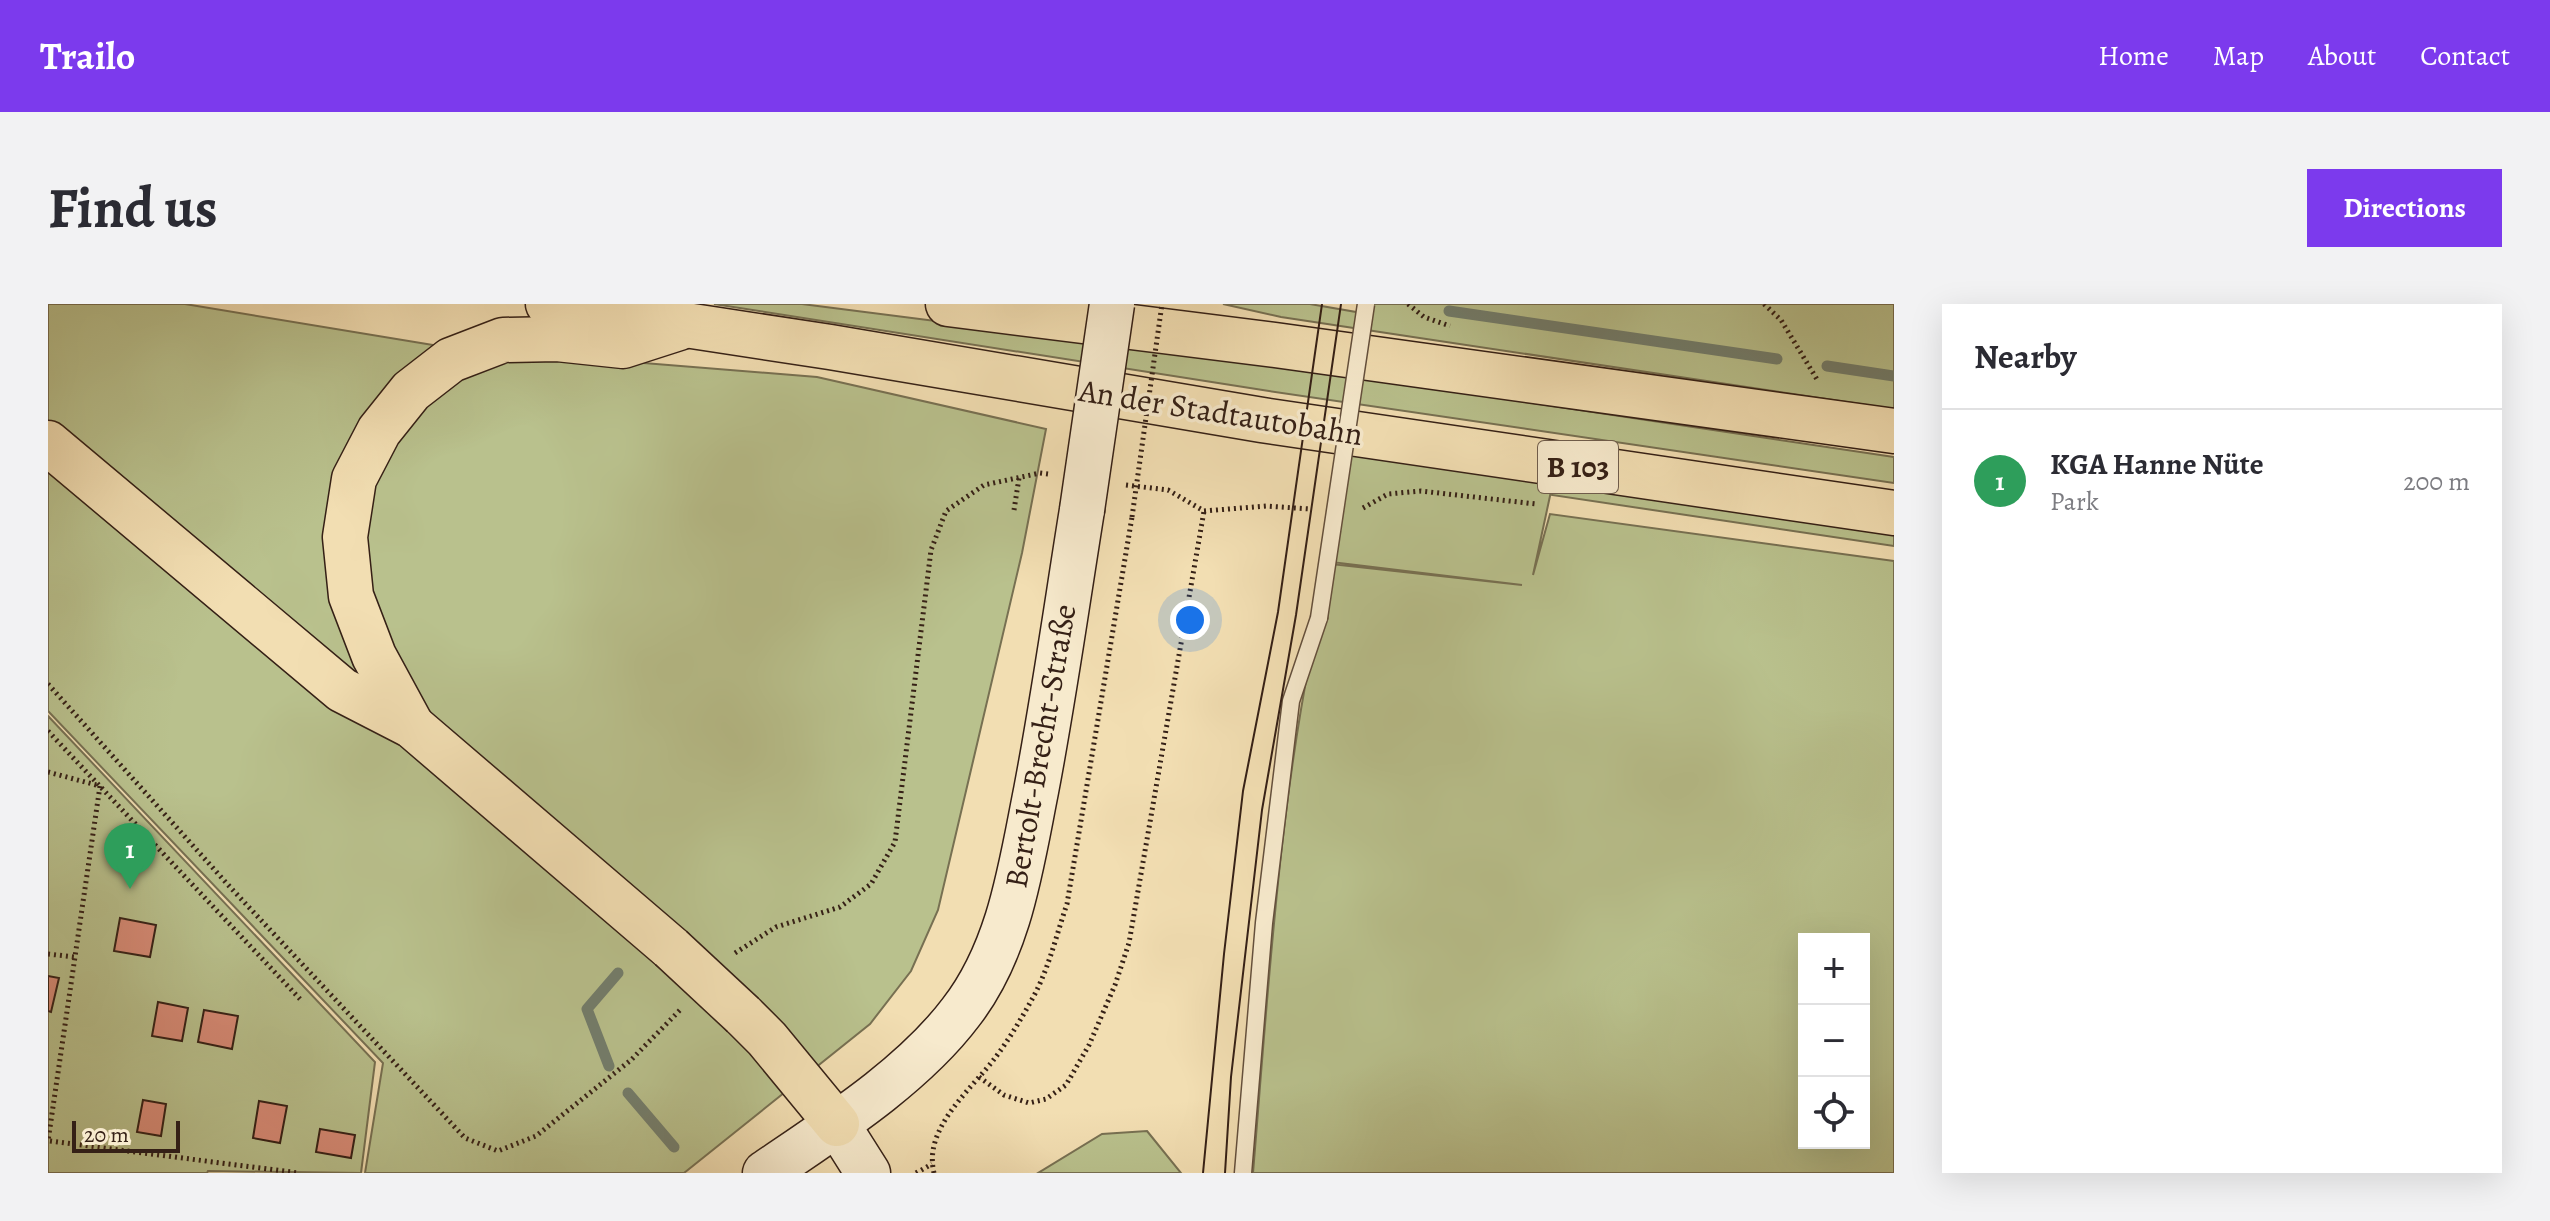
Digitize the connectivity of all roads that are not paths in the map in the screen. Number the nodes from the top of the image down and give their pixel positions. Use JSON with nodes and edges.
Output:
{"nodes":[{"id":1,"x":548,"y":304,"type":"edge"},
{"id":2,"x":948,"y":304,"type":"edge"},
{"id":3,"x":1112,"y":304,"type":"edge"},
{"id":4,"x":1366,"y":304,"type":"edge"},
{"id":5,"x":689,"y":325,"type":"junction"},
{"id":6,"x":1894,"y":431,"type":"edge"},
{"id":7,"x":48,"y":443,"type":"edge"},
{"id":8,"x":1894,"y":513,"type":"edge"},
{"id":9,"x":412,"y":726,"type":"junction"},
{"id":10,"x":837,"y":1124,"type":"junction"},
{"id":11,"x":765,"y":1173,"type":"edge"},
{"id":12,"x":868,"y":1173,"type":"edge"},
{"id":13,"x":1243,"y":1173,"type":"edge"}],
"edges":[{"from":1,"to":5,"type":"highway","name":"An der Stadtautobahn","number":"B 103"},
{"from":2,"to":6,"type":"highway"},
{"from":3,"to":10,"type":"main road","name":"Bertolt-Brecht-Straße","bridge":true},
{"from":4,"to":13,"type":"lane","bridge":true},
{"from":5,"to":8,"type":"highway","name":"An der Stadtautobahn","number":"B 103"},
{"from":5,"to":9,"type":"highway"},
{"from":7,"to":9,"type":"highway"},
{"from":9,"to":10,"type":"highway","bridge":true},
{"from":10,"to":11,"type":"main road","name":"Bertolt-Brecht-Straße"},
{"from":10,"to":12,"type":"main road"}]}
